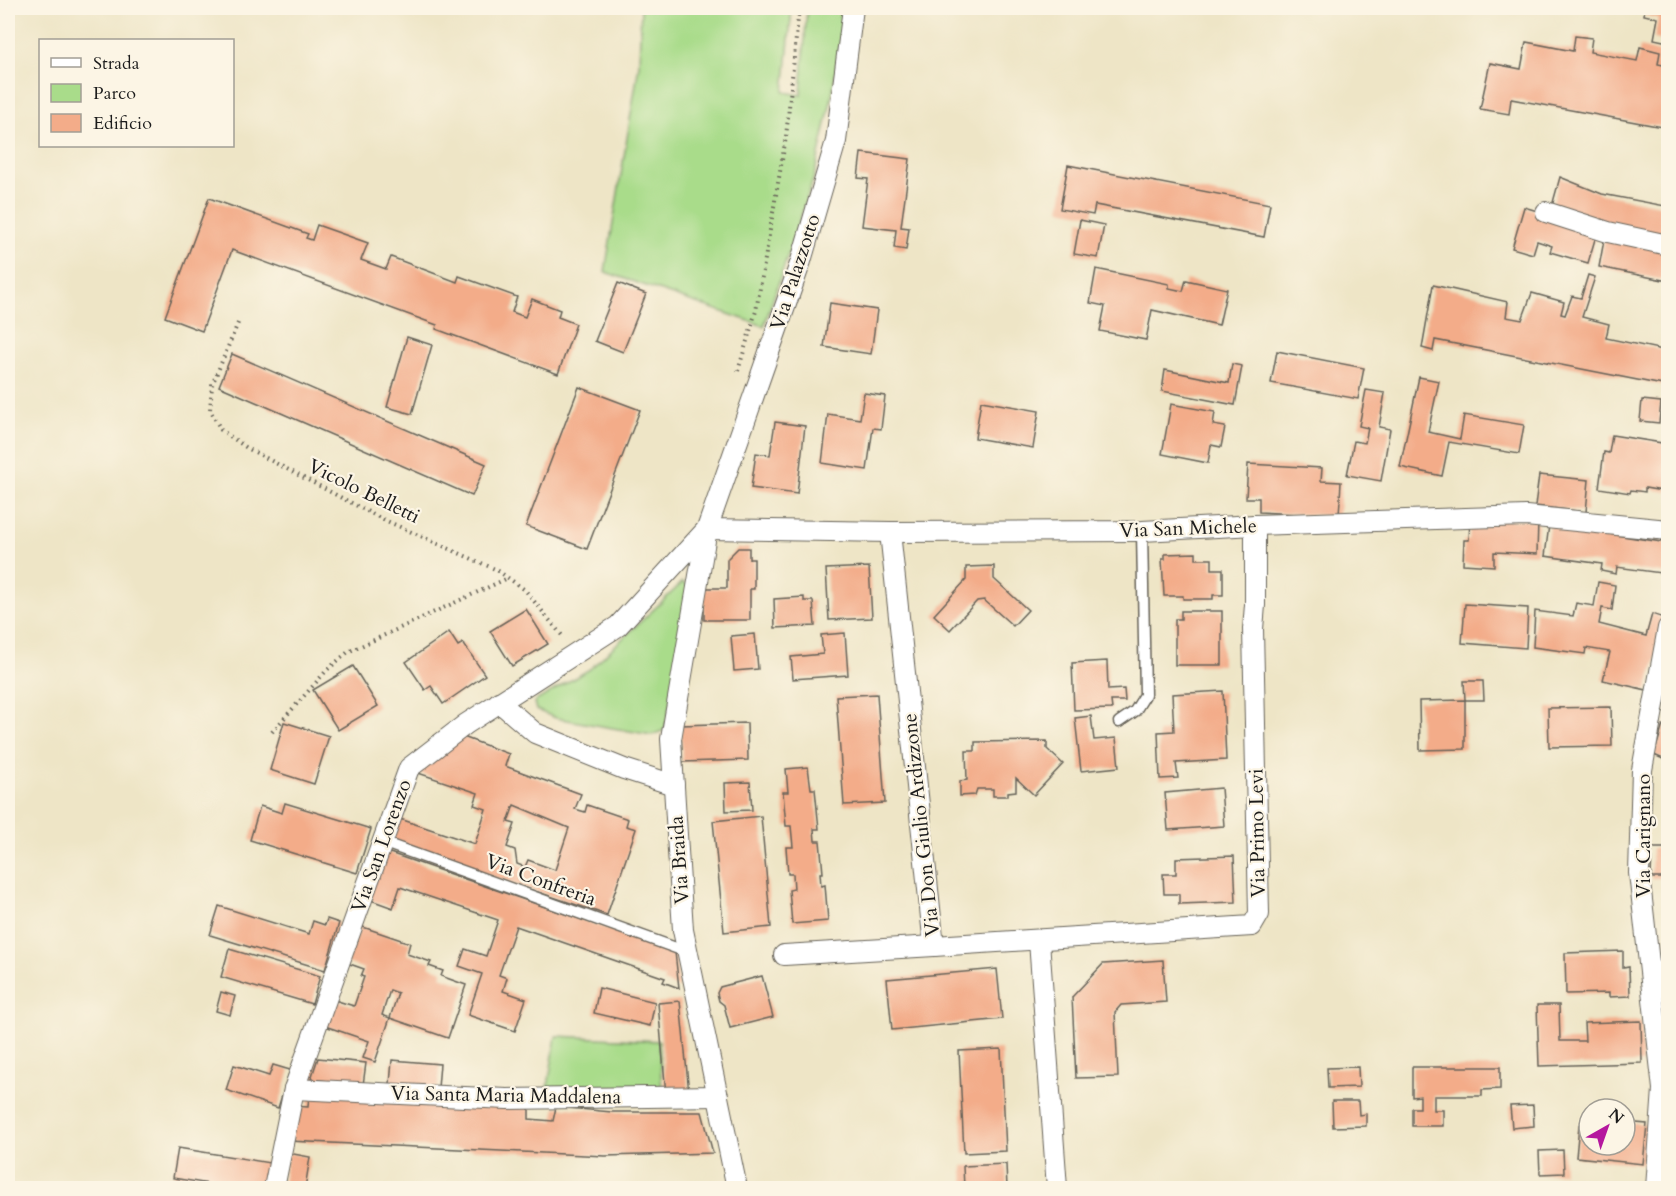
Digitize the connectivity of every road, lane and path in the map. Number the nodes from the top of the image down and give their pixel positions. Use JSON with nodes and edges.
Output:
{"nodes":[{"id":1,"x":800,"y":8,"type":"edge"},
{"id":2,"x":853,"y":8,"type":"edge"},
{"id":3,"x":1546,"y":212,"type":"dead end"},
{"id":4,"x":1668,"y":245,"type":"edge"},
{"id":5,"x":238,"y":323,"type":"dead end"},
{"id":6,"x":736,"y":380,"type":"dead end"},
{"id":7,"x":1254,"y":525,"type":"junction"},
{"id":8,"x":707,"y":529,"type":"junction"},
{"id":9,"x":1668,"y":530,"type":"edge"},
{"id":10,"x":1142,"y":531,"type":"junction"},
{"id":11,"x":890,"y":532,"type":"junction"},
{"id":12,"x":509,"y":578,"type":"junction"},
{"id":13,"x":1668,"y":628,"type":"edge"},
{"id":14,"x":575,"y":653,"type":"junction"},
{"id":15,"x":499,"y":702,"type":"junction"},
{"id":16,"x":1119,"y":722,"type":"dead end"},
{"id":17,"x":272,"y":732,"type":"dead end"},
{"id":18,"x":674,"y":785,"type":"junction"},
{"id":19,"x":382,"y":842,"type":"junction"},
{"id":20,"x":1039,"y":941,"type":"junction"},
{"id":21,"x":934,"y":946,"type":"junction"},
{"id":22,"x":687,"y":952,"type":"junction"},
{"id":23,"x":784,"y":955,"type":"dead end"},
{"id":24,"x":294,"y":1089,"type":"junction"},
{"id":25,"x":718,"y":1096,"type":"junction"},
{"id":26,"x":273,"y":1188,"type":"edge"},
{"id":27,"x":738,"y":1188,"type":"edge"},
{"id":28,"x":1057,"y":1188,"type":"edge"},
{"id":29,"x":1656,"y":1188,"type":"edge"}],
"edges":[{"from":1,"to":6,"type":"path"},
{"from":2,"to":8,"type":"street","name":"Via Palazzotto"},
{"from":3,"to":4,"type":"street"},
{"from":5,"to":12,"type":"path","name":"Vicolo Belletti"},
{"from":7,"to":9,"type":"street","name":"Via San Michele"},
{"from":7,"to":10,"type":"street","name":"Via San Michele"},
{"from":7,"to":20,"type":"street","name":"Via Primo Levi"},
{"from":8,"to":11,"type":"street","name":"Via San Michele"},
{"from":8,"to":14,"type":"street","name":"Via San Lorenzo"},
{"from":8,"to":18,"type":"street","name":"Via Braida"},
{"from":10,"to":11,"type":"street","name":"Via San Michele"},
{"from":10,"to":16,"type":"lane"},
{"from":11,"to":21,"type":"street","name":"Via Don Giulio Ardizzone"},
{"from":12,"to":14,"type":"path","name":"Vicolo Belletti"},
{"from":12,"to":17,"type":"path"},
{"from":13,"to":29,"type":"street","name":"Via Carignano"},
{"from":14,"to":15,"type":"street","name":"Via San Lorenzo"},
{"from":15,"to":18,"type":"street"},
{"from":15,"to":19,"type":"street","name":"Via San Lorenzo"},
{"from":18,"to":22,"type":"street","name":"Via Braida"},
{"from":19,"to":22,"type":"lane","name":"Via Confreria"},
{"from":19,"to":24,"type":"street","name":"Via San Lorenzo"},
{"from":20,"to":21,"type":"street","name":"Via Don Giulio Ardizzone"},
{"from":20,"to":28,"type":"street"},
{"from":21,"to":23,"type":"street"},
{"from":22,"to":25,"type":"street","name":"Via Braida"},
{"from":24,"to":25,"type":"street","name":"Via Santa Maria Maddalena"},
{"from":24,"to":26,"type":"street","name":"Via San Lorenzo"},
{"from":25,"to":27,"type":"street","name":"Via Braida"}]}
